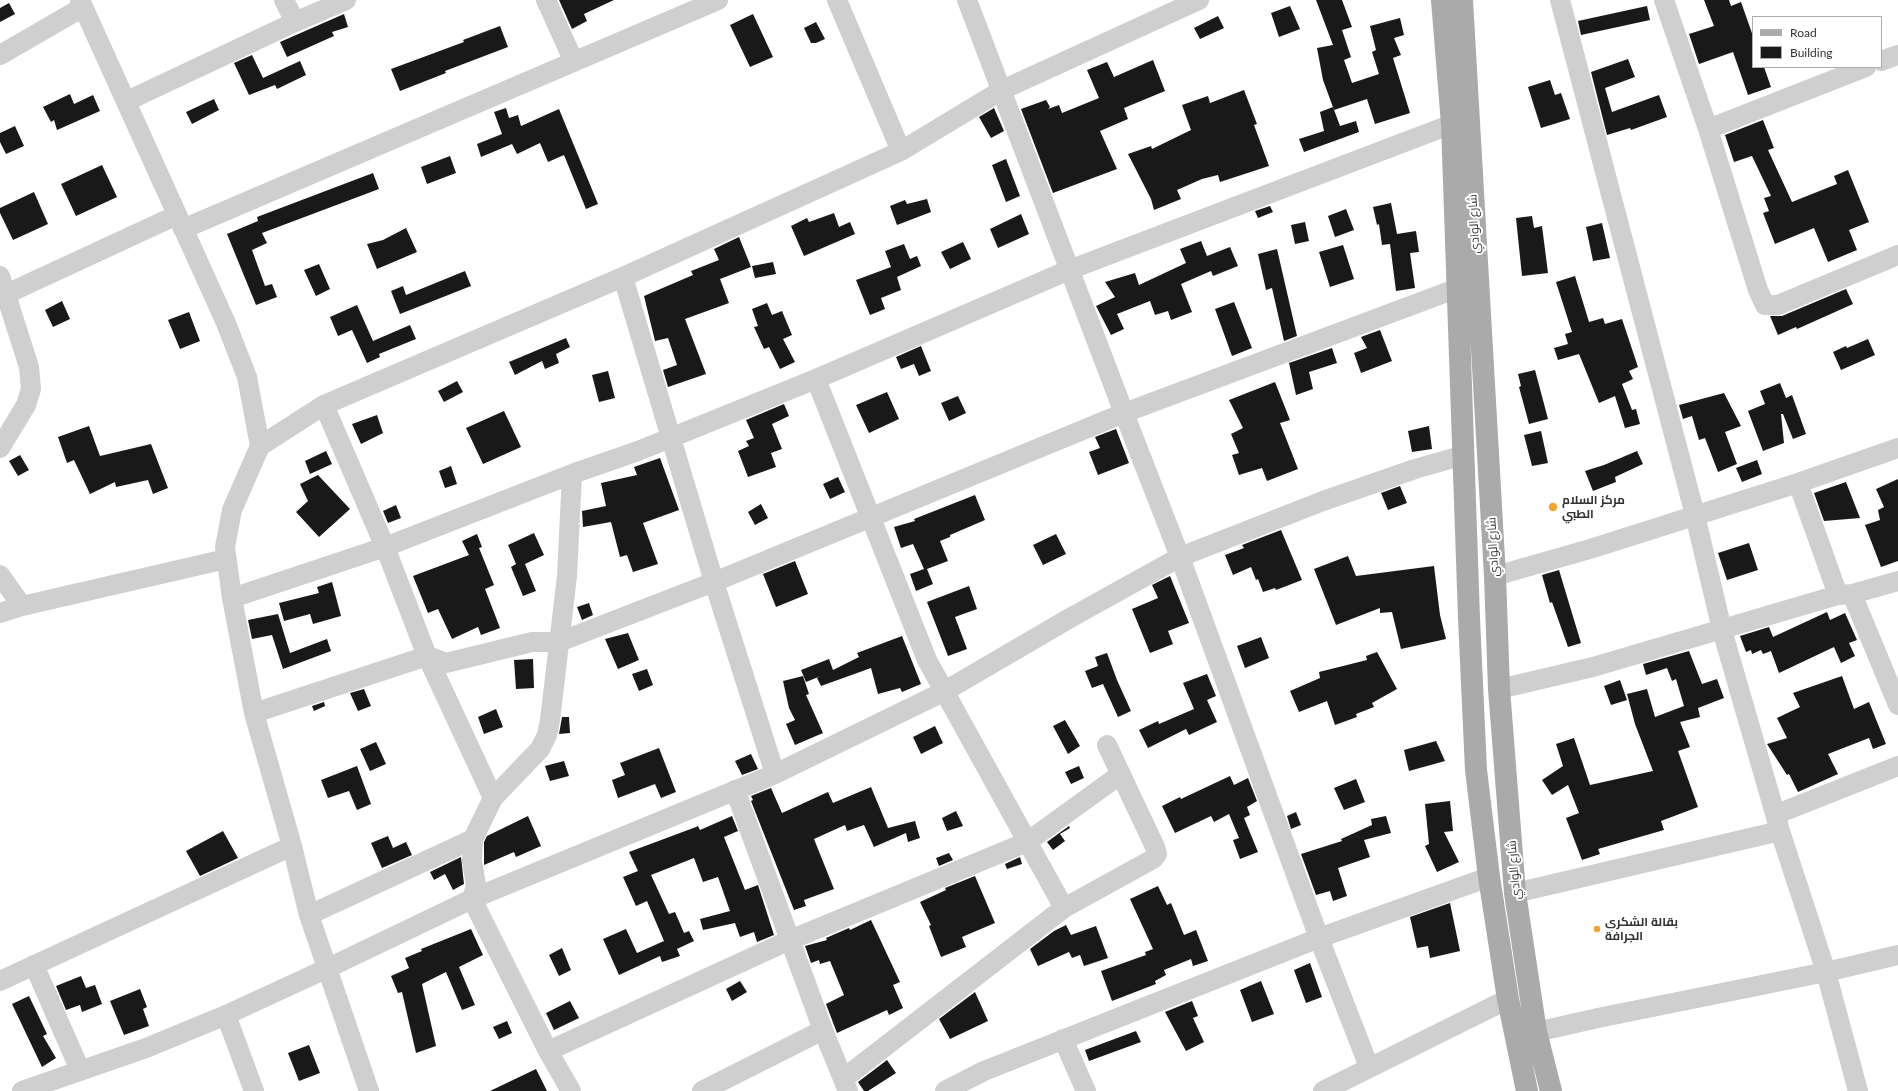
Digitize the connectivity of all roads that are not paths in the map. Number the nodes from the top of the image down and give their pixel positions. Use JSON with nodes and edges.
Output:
{"nodes":[{"id":1,"x":284,"y":0,"type":"edge"},
{"id":2,"x":346,"y":0,"type":"edge"},
{"id":3,"x":546,"y":0,"type":"edge"},
{"id":4,"x":718,"y":0,"type":"edge"},
{"id":5,"x":837,"y":0,"type":"edge"},
{"id":6,"x":967,"y":0,"type":"edge"},
{"id":7,"x":1199,"y":0,"type":"edge"},
{"id":8,"x":1442,"y":0,"type":"edge"},
{"id":9,"x":1462,"y":0,"type":"edge"},
{"id":10,"x":1560,"y":0,"type":"edge"},
{"id":11,"x":1664,"y":0,"type":"edge"},
{"id":12,"x":82,"y":3,"type":"edge"},
{"id":13,"x":295,"y":22,"type":"junction"},
{"id":14,"x":1898,"y":54,"type":"edge"},
{"id":15,"x":0,"y":55,"type":"edge"},
{"id":16,"x":1882,"y":61,"type":"edge"},
{"id":17,"x":574,"y":62,"type":"junction"},
{"id":18,"x":1863,"y":68,"type":"edge"},
{"id":19,"x":1002,"y":90,"type":"junction"},
{"id":20,"x":127,"y":101,"type":"junction"},
{"id":21,"x":1452,"y":124,"type":"junction"},
{"id":22,"x":1708,"y":128,"type":"junction"},
{"id":23,"x":901,"y":151,"type":"junction"},
{"id":24,"x":180,"y":222,"type":"junction"},
{"id":25,"x":1898,"y":255,"type":"edge"},
{"id":26,"x":1069,"y":270,"type":"junction"},
{"id":27,"x":623,"y":277,"type":"junction"},
{"id":28,"x":1458,"y":288,"type":"junction"},
{"id":29,"x":2,"y":289,"type":"edge"},
{"id":30,"x":816,"y":379,"type":"junction"},
{"id":31,"x":324,"y":405,"type":"junction"},
{"id":32,"x":1124,"y":413,"type":"junction"},
{"id":33,"x":670,"y":438,"type":"junction"},
{"id":34,"x":260,"y":446,"type":"junction"},
{"id":35,"x":0,"y":448,"type":"edge"},
{"id":36,"x":1898,"y":448,"type":"edge"},
{"id":37,"x":1464,"y":455,"type":"junction"},
{"id":38,"x":572,"y":474,"type":"junction"},
{"id":39,"x":1798,"y":483,"type":"junction"},
{"id":40,"x":1695,"y":515,"type":"junction"},
{"id":41,"x":869,"y":518,"type":"junction"},
{"id":42,"x":385,"y":547,"type":"junction"},
{"id":43,"x":1180,"y":557,"type":"junction"},
{"id":44,"x":226,"y":558,"type":"junction"},
{"id":45,"x":0,"y":575,"type":"edge"},
{"id":46,"x":1495,"y":576,"type":"junction"},
{"id":47,"x":1898,"y":581,"type":"edge"},
{"id":48,"x":714,"y":582,"type":"junction"},
{"id":49,"x":1845,"y":594,"type":"junction"},
{"id":50,"x":232,"y":598,"type":"junction"},
{"id":51,"x":22,"y":606,"type":"junction"},
{"id":52,"x":0,"y":613,"type":"edge"},
{"id":53,"x":1722,"y":630,"type":"junction"},
{"id":54,"x":558,"y":642,"type":"junction"},
{"id":55,"x":427,"y":656,"type":"junction"},
{"id":56,"x":1499,"y":689,"type":"junction"},
{"id":57,"x":945,"y":691,"type":"junction"},
{"id":58,"x":1898,"y":705,"type":"edge"},
{"id":59,"x":254,"y":713,"type":"junction"},
{"id":60,"x":1107,"y":745,"type":"dead end"},
{"id":61,"x":1898,"y":766,"type":"edge"},
{"id":62,"x":775,"y":774,"type":"junction"},
{"id":63,"x":1121,"y":774,"type":"junction"},
{"id":64,"x":735,"y":790,"type":"junction"},
{"id":65,"x":493,"y":798,"type":"junction"},
{"id":66,"x":1779,"y":823,"type":"junction"},
{"id":67,"x":473,"y":839,"type":"junction"},
{"id":68,"x":1027,"y":842,"type":"junction"},
{"id":69,"x":292,"y":846,"type":"junction"},
{"id":70,"x":1489,"y":878,"type":"junction"},
{"id":71,"x":1515,"y":893,"type":"junction"},
{"id":72,"x":472,"y":899,"type":"junction"},
{"id":73,"x":1064,"y":908,"type":"junction"},
{"id":74,"x":309,"y":915,"type":"junction"},
{"id":75,"x":1319,"y":938,"type":"junction"},
{"id":76,"x":790,"y":940,"type":"junction"},
{"id":77,"x":1898,"y":955,"type":"edge"},
{"id":78,"x":34,"y":965,"type":"junction"},
{"id":79,"x":328,"y":968,"type":"junction"},
{"id":80,"x":1826,"y":972,"type":"junction"},
{"id":81,"x":0,"y":981,"type":"edge"},
{"id":82,"x":1508,"y":999,"type":"junction"},
{"id":83,"x":226,"y":1015,"type":"junction"},
{"id":84,"x":823,"y":1030,"type":"junction"},
{"id":85,"x":1536,"y":1032,"type":"junction"},
{"id":86,"x":1063,"y":1039,"type":"junction"},
{"id":87,"x":548,"y":1051,"type":"junction"},
{"id":88,"x":1369,"y":1067,"type":"junction"},
{"id":89,"x":80,"y":1070,"type":"junction"},
{"id":90,"x":846,"y":1085,"type":"edge"},
{"id":91,"x":48,"y":1086,"type":"edge"},
{"id":92,"x":22,"y":1091,"type":"edge"},
{"id":93,"x":254,"y":1091,"type":"edge"},
{"id":94,"x":369,"y":1091,"type":"edge"},
{"id":95,"x":571,"y":1091,"type":"edge"},
{"id":96,"x":702,"y":1091,"type":"edge"},
{"id":97,"x":945,"y":1091,"type":"edge"},
{"id":98,"x":1086,"y":1091,"type":"edge"},
{"id":99,"x":1322,"y":1091,"type":"edge"},
{"id":100,"x":1527,"y":1091,"type":"edge"},
{"id":101,"x":1551,"y":1091,"type":"edge"},
{"id":102,"x":1858,"y":1091,"type":"edge"}],
"edges":[{"from":1,"to":13,"type":"street"},
{"from":2,"to":13,"type":"street"},
{"from":3,"to":17,"type":"street"},
{"from":4,"to":17,"type":"street"},
{"from":5,"to":23,"type":"street"},
{"from":6,"to":19,"type":"street"},
{"from":7,"to":19,"type":"street"},
{"from":8,"to":21,"type":"main road","name":"شارع الوادي"},
{"from":9,"to":46,"type":"main road","name":"شارع الوادي"},
{"from":10,"to":40,"type":"street"},
{"from":11,"to":22,"type":"street"},
{"from":12,"to":15,"type":"street"},
{"from":12,"to":20,"type":"street"},
{"from":13,"to":20,"type":"street"},
{"from":14,"to":16,"type":"street"},
{"from":17,"to":24,"type":"street"},
{"from":18,"to":22,"type":"street"},
{"from":19,"to":23,"type":"street"},
{"from":19,"to":26,"type":"street"},
{"from":20,"to":24,"type":"street"},
{"from":21,"to":26,"type":"street"},
{"from":21,"to":28,"type":"main road","name":"شارع الوادي"},
{"from":22,"to":25,"type":"street"},
{"from":23,"to":27,"type":"street"},
{"from":24,"to":29,"type":"street"},
{"from":24,"to":34,"type":"street"},
{"from":26,"to":30,"type":"street"},
{"from":26,"to":32,"type":"street"},
{"from":27,"to":31,"type":"street"},
{"from":27,"to":33,"type":"street"},
{"from":28,"to":32,"type":"street"},
{"from":28,"to":37,"type":"main road","name":"شارع الوادي"},
{"from":29,"to":35,"type":"street"},
{"from":30,"to":33,"type":"street"},
{"from":30,"to":41,"type":"street"},
{"from":31,"to":34,"type":"street"},
{"from":31,"to":42,"type":"street"},
{"from":32,"to":41,"type":"street"},
{"from":32,"to":43,"type":"street"},
{"from":33,"to":38,"type":"street"},
{"from":33,"to":48,"type":"street"},
{"from":34,"to":44,"type":"street"},
{"from":36,"to":39,"type":"street"},
{"from":37,"to":43,"type":"street"},
{"from":37,"to":70,"type":"main road","name":"شارع الوادي"},
{"from":38,"to":42,"type":"street"},
{"from":38,"to":54,"type":"street"},
{"from":39,"to":40,"type":"street"},
{"from":39,"to":49,"type":"street"},
{"from":40,"to":46,"type":"street"},
{"from":40,"to":53,"type":"street"},
{"from":41,"to":48,"type":"street"},
{"from":41,"to":57,"type":"street"},
{"from":42,"to":50,"type":"street"},
{"from":42,"to":55,"type":"street"},
{"from":43,"to":57,"type":"street"},
{"from":43,"to":75,"type":"street"},
{"from":44,"to":50,"type":"street"},
{"from":44,"to":51,"type":"street"},
{"from":45,"to":51,"type":"street"},
{"from":46,"to":56,"type":"main road","name":"شارع الوادي"},
{"from":47,"to":49,"type":"street"},
{"from":48,"to":54,"type":"street"},
{"from":48,"to":62,"type":"street"},
{"from":49,"to":53,"type":"street"},
{"from":49,"to":58,"type":"street"},
{"from":50,"to":59,"type":"street"},
{"from":51,"to":52,"type":"street"},
{"from":53,"to":56,"type":"street"},
{"from":53,"to":66,"type":"street"},
{"from":54,"to":55,"type":"street"},
{"from":54,"to":65,"type":"street"},
{"from":55,"to":59,"type":"street"},
{"from":55,"to":65,"type":"street"},
{"from":56,"to":71,"type":"main road","name":"شارع الوادي"},
{"from":57,"to":62,"type":"street"},
{"from":57,"to":68,"type":"street"},
{"from":59,"to":69,"type":"street"},
{"from":60,"to":63,"type":"street"},
{"from":61,"to":66,"type":"street"},
{"from":62,"to":64,"type":"street"},
{"from":63,"to":68,"type":"street"},
{"from":63,"to":73,"type":"street"},
{"from":64,"to":72,"type":"street"},
{"from":64,"to":76,"type":"street"},
{"from":65,"to":67,"type":"street"},
{"from":66,"to":71,"type":"street"},
{"from":66,"to":80,"type":"street"},
{"from":67,"to":72,"type":"street"},
{"from":67,"to":74,"type":"street"},
{"from":68,"to":73,"type":"street"},
{"from":68,"to":76,"type":"street"},
{"from":69,"to":74,"type":"street"},
{"from":69,"to":78,"type":"street"},
{"from":70,"to":75,"type":"street"},
{"from":70,"to":82,"type":"main road","name":"شارع الوادي"},
{"from":71,"to":85,"type":"main road","name":"شارع الوادي"},
{"from":72,"to":79,"type":"street"},
{"from":72,"to":87,"type":"street"},
{"from":73,"to":90,"type":"street"},
{"from":74,"to":79,"type":"street"},
{"from":75,"to":86,"type":"street"},
{"from":75,"to":88,"type":"street"},
{"from":76,"to":84,"type":"street"},
{"from":76,"to":87,"type":"street"},
{"from":77,"to":80,"type":"street"},
{"from":78,"to":81,"type":"street"},
{"from":78,"to":89,"type":"street"},
{"from":79,"to":83,"type":"street"},
{"from":79,"to":94,"type":"street"},
{"from":80,"to":85,"type":"street"},
{"from":80,"to":102,"type":"street"},
{"from":82,"to":88,"type":"street"},
{"from":82,"to":100,"type":"main road","name":"شارع الوادي"},
{"from":83,"to":89,"type":"street"},
{"from":83,"to":93,"type":"street"},
{"from":84,"to":90,"type":"street"},
{"from":84,"to":96,"type":"street"},
{"from":85,"to":101,"type":"main road","name":"شارع الوادي"},
{"from":86,"to":97,"type":"street"},
{"from":86,"to":98,"type":"street"},
{"from":87,"to":95,"type":"street"},
{"from":88,"to":99,"type":"street"},
{"from":89,"to":91,"type":"street"},
{"from":91,"to":92,"type":"street"}]}
